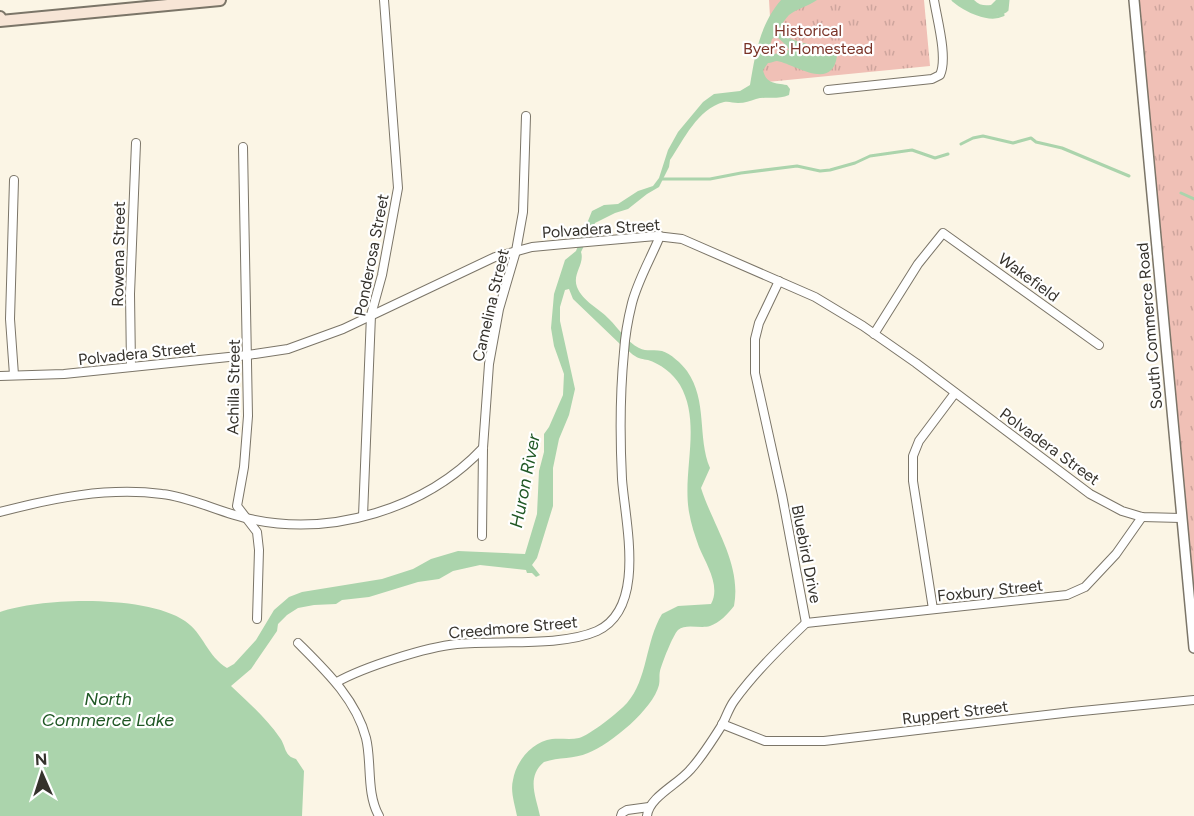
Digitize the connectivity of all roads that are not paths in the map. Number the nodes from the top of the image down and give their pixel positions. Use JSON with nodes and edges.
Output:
{"nodes":[{"id":1,"x":220,"y":0,"type":"edge"},
{"id":2,"x":384,"y":0,"type":"edge"},
{"id":3,"x":934,"y":0,"type":"edge"},
{"id":4,"x":1134,"y":0,"type":"edge"},
{"id":5,"x":203,"y":1,"type":"edge"},
{"id":6,"x":0,"y":19,"type":"edge"},
{"id":7,"x":828,"y":90,"type":"dead end"},
{"id":8,"x":526,"y":116,"type":"dead end"},
{"id":9,"x":136,"y":142,"type":"dead end"},
{"id":10,"x":243,"y":147,"type":"dead end"},
{"id":11,"x":14,"y":180,"type":"dead end"},
{"id":12,"x":660,"y":236,"type":"junction"},
{"id":13,"x":516,"y":251,"type":"junction"},
{"id":14,"x":779,"y":281,"type":"junction"},
{"id":15,"x":371,"y":315,"type":"junction"},
{"id":16,"x":874,"y":334,"type":"junction"},
{"id":17,"x":1099,"y":345,"type":"dead end"},
{"id":18,"x":248,"y":355,"type":"junction"},
{"id":19,"x":131,"y":366,"type":"junction"},
{"id":20,"x":14,"y":375,"type":"junction"},
{"id":21,"x":0,"y":376,"type":"edge"},
{"id":22,"x":955,"y":393,"type":"junction"},
{"id":23,"x":483,"y":448,"type":"junction"},
{"id":24,"x":0,"y":512,"type":"edge"},
{"id":25,"x":363,"y":516,"type":"junction"},
{"id":26,"x":1142,"y":517,"type":"junction"},
{"id":27,"x":1181,"y":518,"type":"junction"},
{"id":28,"x":248,"y":519,"type":"junction"},
{"id":29,"x":482,"y":536,"type":"dead end"},
{"id":30,"x":933,"y":609,"type":"junction"},
{"id":31,"x":256,"y":619,"type":"dead end"},
{"id":32,"x":806,"y":623,"type":"junction"},
{"id":33,"x":298,"y":643,"type":"dead end"},
{"id":34,"x":1194,"y":648,"type":"edge"},
{"id":35,"x":337,"y":682,"type":"junction"},
{"id":36,"x":1194,"y":700,"type":"edge"},
{"id":37,"x":722,"y":724,"type":"junction"},
{"id":38,"x":649,"y":807,"type":"junction"},
{"id":39,"x":379,"y":816,"type":"edge"},
{"id":40,"x":621,"y":816,"type":"edge"},
{"id":41,"x":647,"y":816,"type":"edge"}],
"edges":[{"from":1,"to":5,"type":"main road"},
{"from":2,"to":15,"type":"street","name":"Ponderosa Street"},
{"from":3,"to":7,"type":"street"},
{"from":4,"to":27,"type":"street","name":"South Commerce Road"},
{"from":5,"to":6,"type":"main road"},
{"from":8,"to":13,"type":"street","name":"Camelina Street"},
{"from":9,"to":19,"type":"street","name":"Rowena Street"},
{"from":10,"to":18,"type":"street","name":"Achilla Street"},
{"from":11,"to":20,"type":"street"},
{"from":12,"to":13,"type":"street","name":"Polvadera Street"},
{"from":12,"to":14,"type":"street","name":"Polvadera Street"},
{"from":12,"to":35,"type":"street","name":"Creedmore Street"},
{"from":13,"to":15,"type":"street","name":"Polvadera Street"},
{"from":13,"to":23,"type":"street","name":"Camelina Street"},
{"from":14,"to":16,"type":"street","name":"Polvadera Street"},
{"from":14,"to":32,"type":"street","name":"Bluebird Drive"},
{"from":15,"to":18,"type":"street","name":"Polvadera Street"},
{"from":15,"to":25,"type":"street","name":"Ponderosa Street"},
{"from":16,"to":17,"type":"street","name":"Wakefield"},
{"from":16,"to":22,"type":"street","name":"Polvadera Street"},
{"from":18,"to":19,"type":"street","name":"Polvadera Street"},
{"from":18,"to":28,"type":"street","name":"Achilla Street"},
{"from":19,"to":20,"type":"street","name":"Polvadera Street"},
{"from":20,"to":21,"type":"street","name":"Polvadera Street"},
{"from":22,"to":26,"type":"street","name":"Polvadera Street"},
{"from":22,"to":30,"type":"street"},
{"from":23,"to":25,"type":"street"},
{"from":23,"to":29,"type":"street","name":"Camelina Street"},
{"from":24,"to":28,"type":"street"},
{"from":25,"to":28,"type":"street"},
{"from":26,"to":27,"type":"street","name":"Polvadera Street"},
{"from":26,"to":30,"type":"street","name":"Foxbury Street"},
{"from":27,"to":34,"type":"street","name":"South Commerce Road"},
{"from":28,"to":31,"type":"street","name":"Achilla Street"},
{"from":30,"to":32,"type":"street","name":"Foxbury Street"},
{"from":32,"to":37,"type":"street","name":"Bluebird Drive"},
{"from":33,"to":35,"type":"street"},
{"from":35,"to":39,"type":"street"},
{"from":36,"to":37,"type":"street","name":"Ruppert Street"},
{"from":37,"to":38,"type":"street","name":"Bluebird Drive"},
{"from":38,"to":40,"type":"street"},
{"from":38,"to":41,"type":"street"}]}
